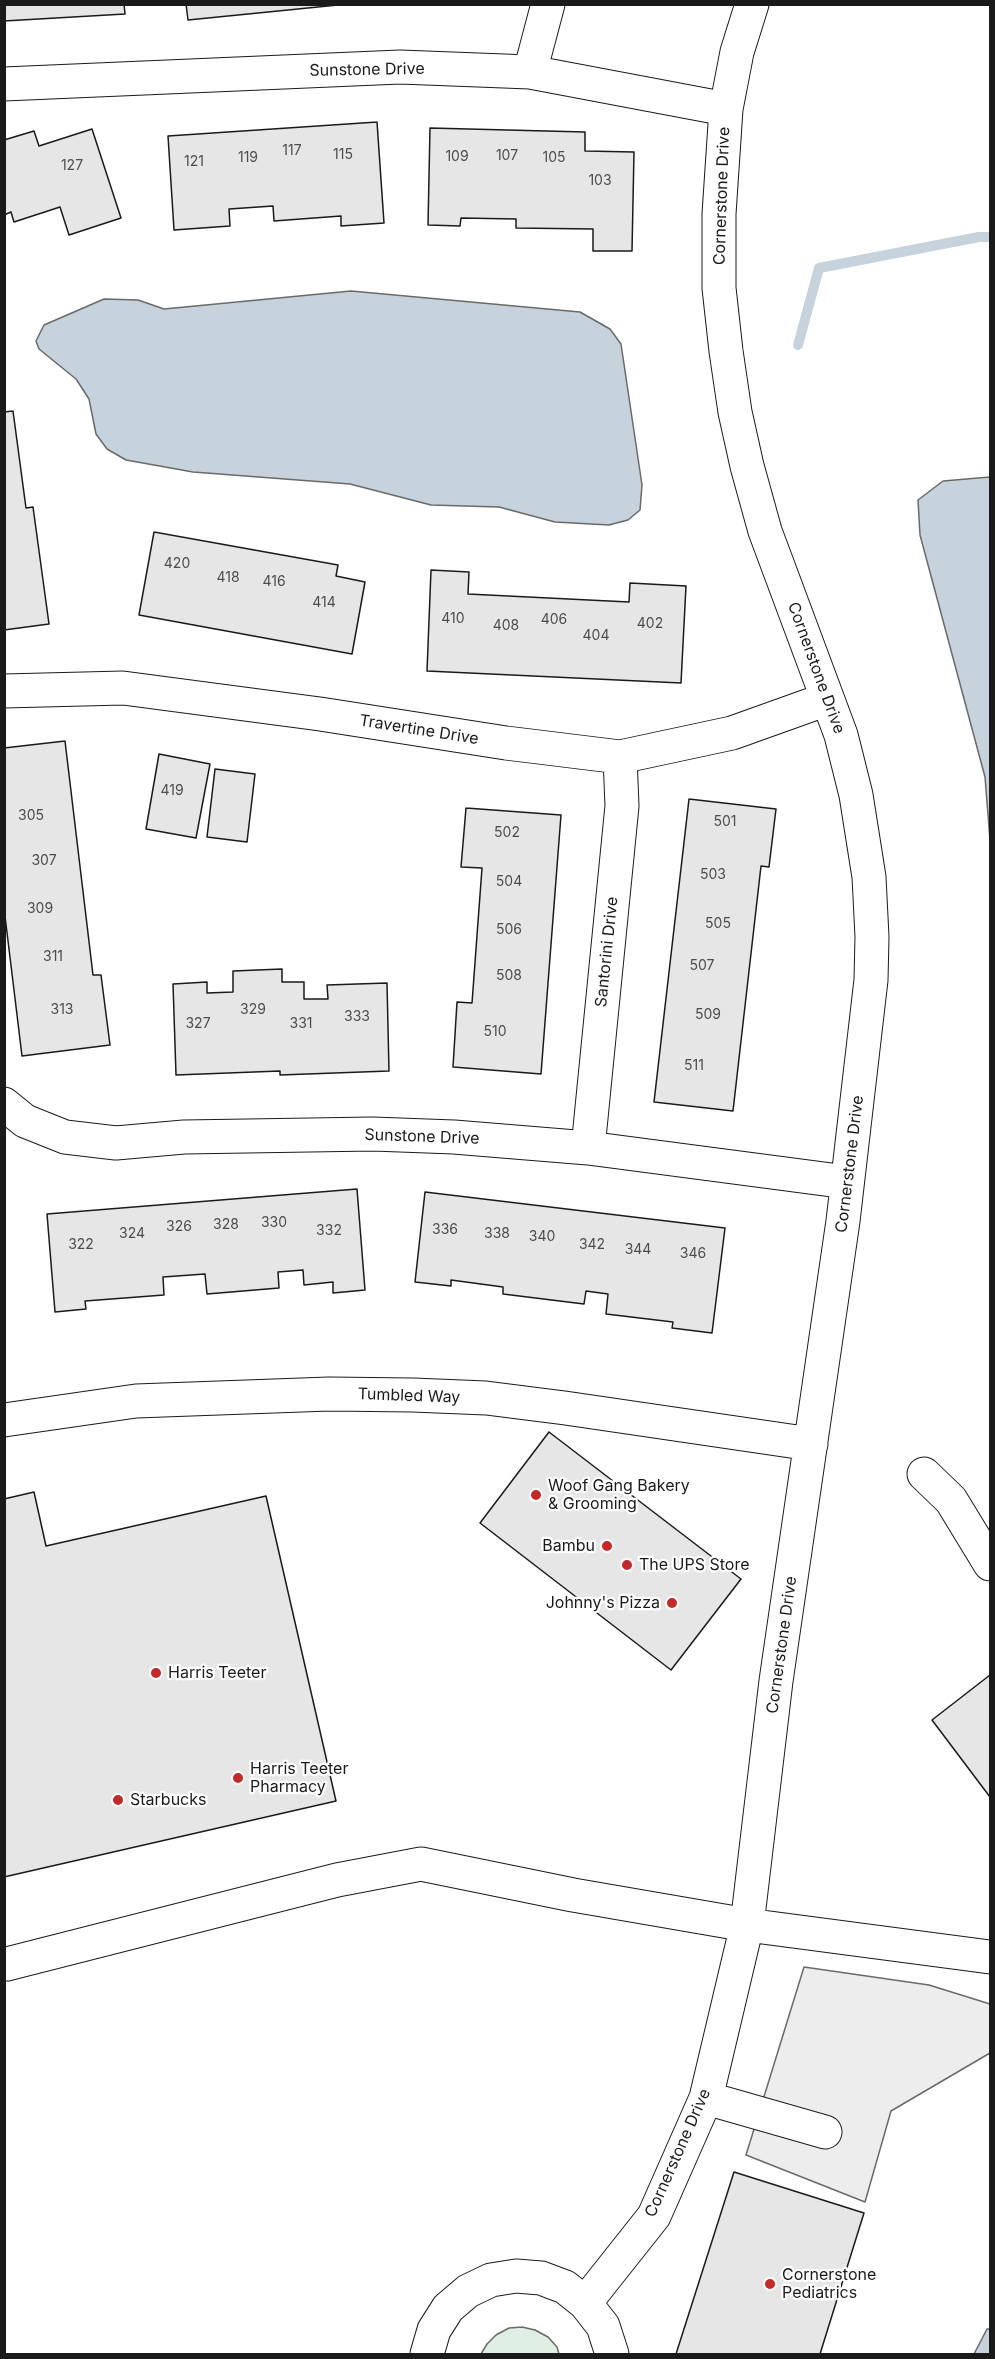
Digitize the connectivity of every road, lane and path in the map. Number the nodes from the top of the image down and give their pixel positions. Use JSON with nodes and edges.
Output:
{"nodes":[{"id":1,"x":548,"y":4,"type":"edge"},
{"id":2,"x":752,"y":4,"type":"edge"},
{"id":3,"x":530,"y":72,"type":"junction"},
{"id":4,"x":4,"y":84,"type":"edge"},
{"id":5,"x":726,"y":109,"type":"junction"},
{"id":6,"x":4,"y":691,"type":"edge"},
{"id":7,"x":827,"y":699,"type":"junction"},
{"id":8,"x":620,"y":757,"type":"junction"},
{"id":9,"x":4,"y":1104,"type":"edge"},
{"id":10,"x":588,"y":1148,"type":"junction"},
{"id":11,"x":847,"y":1182,"type":"junction"},
{"id":12,"x":4,"y":1420,"type":"edge"},
{"id":13,"x":811,"y":1444,"type":"junction"},
{"id":14,"x":924,"y":1474,"type":"dead end"},
{"id":15,"x":990,"y":1564,"type":"edge"},
{"id":16,"x":747,"y":1925,"type":"junction"},
{"id":17,"x":990,"y":1957,"type":"edge"},
{"id":18,"x":7,"y":1964,"type":"dead end"},
{"id":19,"x":706,"y":2098,"type":"junction"},
{"id":20,"x":825,"y":2132,"type":"dead end"},
{"id":21,"x":585,"y":2303,"type":"junction"},
{"id":22,"x":426,"y":2355,"type":"edge"},
{"id":23,"x":612,"y":2355,"type":"edge"}],
"edges":[{"from":1,"to":3,"type":"street"},
{"from":2,"to":5,"type":"street","name":"Cornerstone Drive"},
{"from":3,"to":4,"type":"street","name":"Sunstone Drive"},
{"from":3,"to":5,"type":"street","name":"Sunstone Drive"},
{"from":5,"to":7,"type":"street","name":"Cornerstone Drive"},
{"from":6,"to":8,"type":"street","name":"Travertine Drive"},
{"from":7,"to":8,"type":"street","name":"Travertine Drive"},
{"from":7,"to":11,"type":"street","name":"Cornerstone Drive"},
{"from":8,"to":10,"type":"street","name":"Santorini Drive"},
{"from":9,"to":10,"type":"street","name":"Sunstone Drive"},
{"from":10,"to":11,"type":"street","name":"Sunstone Drive"},
{"from":11,"to":13,"type":"street","name":"Cornerstone Drive"},
{"from":12,"to":13,"type":"street","name":"Tumbled Way"},
{"from":13,"to":16,"type":"street","name":"Cornerstone Drive"},
{"from":14,"to":15,"type":"street"},
{"from":16,"to":17,"type":"street"},
{"from":16,"to":18,"type":"street"},
{"from":16,"to":19,"type":"street","name":"Cornerstone Drive"},
{"from":19,"to":20,"type":"street"},
{"from":19,"to":21,"type":"street","name":"Cornerstone Drive"},
{"from":21,"to":22,"type":"street"},
{"from":21,"to":23,"type":"street"}]}
